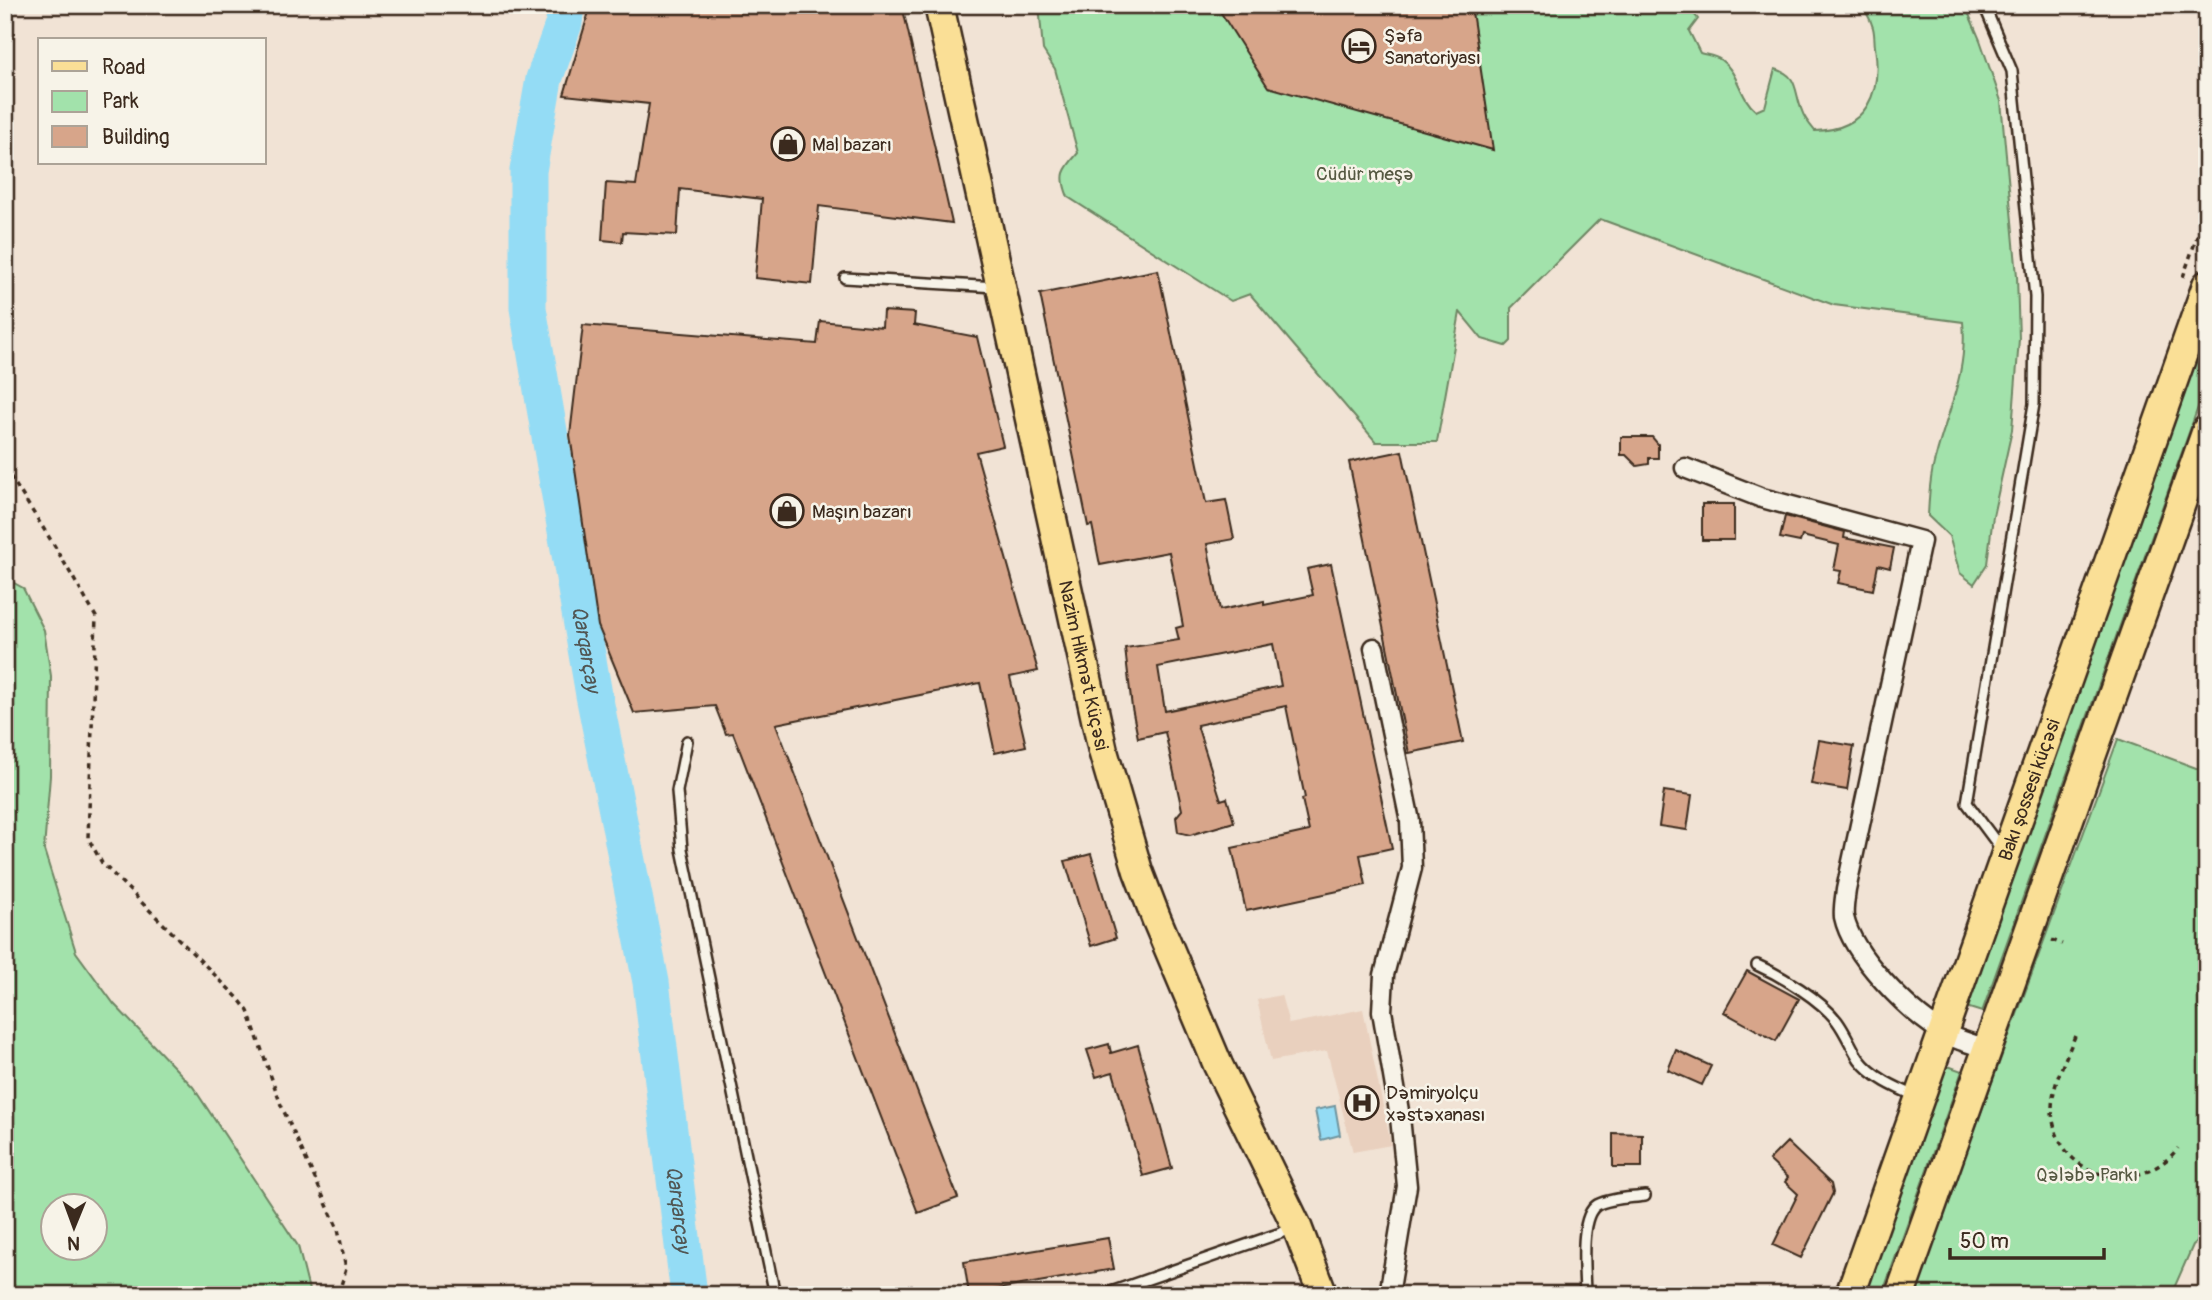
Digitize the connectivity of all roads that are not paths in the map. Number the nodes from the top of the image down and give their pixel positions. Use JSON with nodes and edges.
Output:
{"nodes":[{"id":1,"x":939,"y":5,"type":"edge"},
{"id":2,"x":1984,"y":5,"type":"edge"},
{"id":3,"x":845,"y":278,"type":"dead end"},
{"id":4,"x":2207,"y":285,"type":"edge"},
{"id":5,"x":1001,"y":287,"type":"junction"},
{"id":6,"x":2207,"y":430,"type":"edge"},
{"id":7,"x":1685,"y":468,"type":"dead end"},
{"id":8,"x":1374,"y":649,"type":"dead end"},
{"id":9,"x":687,"y":741,"type":"dead end"},
{"id":10,"x":2006,"y":854,"type":"junction"},
{"id":11,"x":1757,"y":965,"type":"dead end"},
{"id":12,"x":1943,"y":1033,"type":"junction"},
{"id":13,"x":1986,"y":1049,"type":"junction"},
{"id":14,"x":1920,"y":1098,"type":"junction"},
{"id":15,"x":1645,"y":1196,"type":"dead end"},
{"id":16,"x":1297,"y":1227,"type":"junction"},
{"id":17,"x":775,"y":1295,"type":"edge"},
{"id":18,"x":1102,"y":1295,"type":"edge"},
{"id":19,"x":1323,"y":1295,"type":"edge"},
{"id":20,"x":1389,"y":1295,"type":"edge"},
{"id":21,"x":1585,"y":1295,"type":"edge"},
{"id":22,"x":1850,"y":1295,"type":"edge"},
{"id":23,"x":1899,"y":1295,"type":"edge"}],
"edges":[{"from":1,"to":5,"type":"main road","name":"Nazim Hikmət Küçəsi"},
{"from":2,"to":10,"type":"lane"},
{"from":3,"to":5,"type":"lane"},
{"from":4,"to":10,"type":"main road","name":"Bakı şossesi küçəsi"},
{"from":5,"to":16,"type":"main road","name":"Nazim Hikmət Küçəsi"},
{"from":6,"to":13,"type":"main road"},
{"from":7,"to":12,"type":"street"},
{"from":8,"to":20,"type":"street"},
{"from":9,"to":17,"type":"lane"},
{"from":10,"to":12,"type":"main road","name":"Bakı şossesi küçəsi"},
{"from":11,"to":14,"type":"lane"},
{"from":12,"to":13,"type":"street"},
{"from":12,"to":14,"type":"main road","name":"Bakı şossesi küçəsi"},
{"from":13,"to":23,"type":"main road"},
{"from":14,"to":22,"type":"main road","name":"Bakı şossesi küçəsi"},
{"from":15,"to":21,"type":"lane"},
{"from":16,"to":18,"type":"lane"},
{"from":16,"to":19,"type":"main road","name":"Nazim Hikmət Küçəsi"}]}
